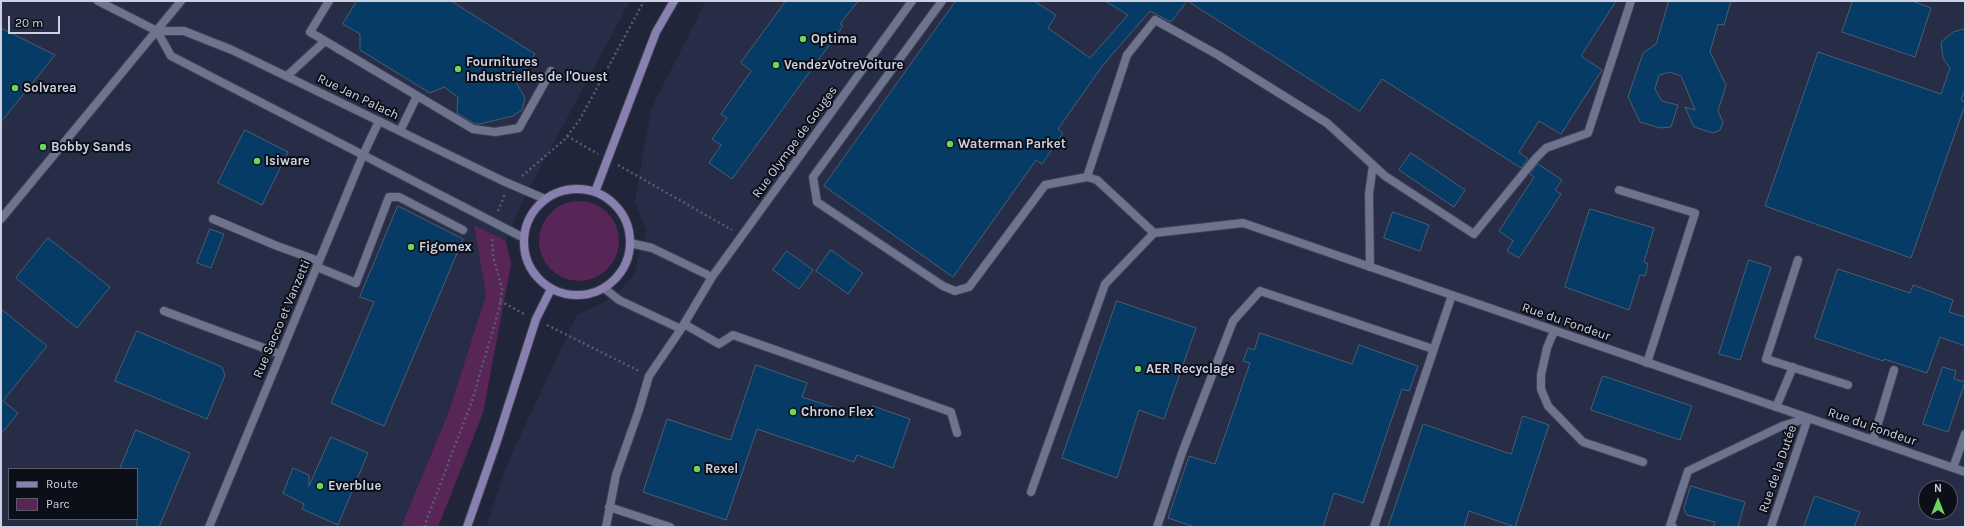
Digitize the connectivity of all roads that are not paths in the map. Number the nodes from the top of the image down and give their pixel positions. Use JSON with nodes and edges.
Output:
{"nodes":[{"id":1,"x":98,"y":1,"type":"edge"},
{"id":2,"x":181,"y":1,"type":"edge"},
{"id":3,"x":329,"y":1,"type":"edge"},
{"id":4,"x":674,"y":1,"type":"edge"},
{"id":5,"x":912,"y":1,"type":"edge"},
{"id":6,"x":942,"y":1,"type":"edge"},
{"id":7,"x":1631,"y":1,"type":"edge"},
{"id":8,"x":157,"y":31,"type":"junction"},
{"id":9,"x":326,"y":41,"type":"junction"},
{"id":10,"x":551,"y":71,"type":"dead end"},
{"id":11,"x":287,"y":76,"type":"junction"},
{"id":12,"x":417,"y":96,"type":"junction"},
{"id":13,"x":379,"y":121,"type":"junction"},
{"id":14,"x":400,"y":131,"type":"junction"},
{"id":15,"x":363,"y":155,"type":"junction"},
{"id":16,"x":1373,"y":165,"type":"junction"},
{"id":17,"x":1087,"y":177,"type":"junction"},
{"id":18,"x":1618,"y":190,"type":"dead end"},
{"id":19,"x":595,"y":192,"type":"junction"},
{"id":20,"x":545,"y":199,"type":"junction"},
{"id":21,"x":1,"y":219,"type":"edge"},
{"id":22,"x":213,"y":219,"type":"dead end"},
{"id":23,"x":463,"y":230,"type":"dead end"},
{"id":24,"x":1154,"y":233,"type":"junction"},
{"id":25,"x":524,"y":238,"type":"junction"},
{"id":26,"x":630,"y":243,"type":"junction"},
{"id":27,"x":1798,"y":260,"type":"dead end"},
{"id":28,"x":318,"y":264,"type":"junction"},
{"id":29,"x":1370,"y":267,"type":"junction"},
{"id":30,"x":712,"y":277,"type":"junction"},
{"id":31,"x":604,"y":288,"type":"junction"},
{"id":32,"x":550,"y":289,"type":"junction"},
{"id":33,"x":1452,"y":295,"type":"junction"},
{"id":34,"x":164,"y":311,"type":"dead end"},
{"id":35,"x":682,"y":326,"type":"junction"},
{"id":36,"x":1554,"y":331,"type":"junction"},
{"id":37,"x":1433,"y":349,"type":"junction"},
{"id":38,"x":280,"y":354,"type":"junction"},
{"id":39,"x":1647,"y":363,"type":"junction"},
{"id":40,"x":1793,"y":367,"type":"junction"},
{"id":41,"x":1894,"y":370,"type":"dead end"},
{"id":42,"x":1848,"y":385,"type":"dead end"},
{"id":43,"x":1776,"y":407,"type":"junction"},
{"id":44,"x":1808,"y":418,"type":"junction"},
{"id":45,"x":957,"y":433,"type":"dead end"},
{"id":46,"x":1965,"y":434,"type":"edge"},
{"id":47,"x":1873,"y":440,"type":"junction"},
{"id":48,"x":1642,"y":462,"type":"dead end"},
{"id":49,"x":1953,"y":468,"type":"junction"},
{"id":50,"x":1965,"y":472,"type":"edge"},
{"id":51,"x":1031,"y":492,"type":"dead end"},
{"id":52,"x":609,"y":507,"type":"junction"},
{"id":53,"x":209,"y":527,"type":"edge"},
{"id":54,"x":467,"y":527,"type":"edge"},
{"id":55,"x":606,"y":527,"type":"edge"},
{"id":56,"x":670,"y":527,"type":"edge"},
{"id":57,"x":1157,"y":527,"type":"edge"},
{"id":58,"x":1374,"y":527,"type":"edge"},
{"id":59,"x":1673,"y":527,"type":"edge"},
{"id":60,"x":1771,"y":527,"type":"edge"}],
"edges":[{"from":1,"to":8,"type":"street","name":"Rue Jan Palach"},
{"from":2,"to":8,"type":"street"},
{"from":3,"to":9,"type":"street"},
{"from":4,"to":19,"type":"main road"},
{"from":5,"to":30,"type":"street","name":"Rue Olympe de Gouges"},
{"from":6,"to":17,"type":"street"},
{"from":7,"to":16,"type":"street"},
{"from":8,"to":11,"type":"street","name":"Rue Jan Palach"},
{"from":8,"to":15,"type":"street"},
{"from":8,"to":21,"type":"street"},
{"from":9,"to":11,"type":"street"},
{"from":9,"to":12,"type":"street"},
{"from":10,"to":12,"type":"street"},
{"from":11,"to":13,"type":"street","name":"Rue Jan Palach"},
{"from":12,"to":14,"type":"street"},
{"from":13,"to":14,"type":"street","name":"Rue Jan Palach"},
{"from":13,"to":15,"type":"street","name":"Rue Sacco et Vanzetti"},
{"from":14,"to":20,"type":"street","name":"Rue Jan Palach"},
{"from":15,"to":25,"type":"street"},
{"from":15,"to":28,"type":"street","name":"Rue Sacco et Vanzetti"},
{"from":16,"to":17,"type":"street"},
{"from":16,"to":29,"type":"street"},
{"from":17,"to":24,"type":"street"},
{"from":18,"to":39,"type":"street"},
{"from":19,"to":20,"type":"main road"},
{"from":19,"to":26,"type":"main road"},
{"from":20,"to":25,"type":"main road"},
{"from":22,"to":28,"type":"street"},
{"from":23,"to":28,"type":"street"},
{"from":24,"to":29,"type":"street","name":"Rue du Fondeur"},
{"from":24,"to":51,"type":"street"},
{"from":25,"to":32,"type":"main road"},
{"from":26,"to":30,"type":"street"},
{"from":26,"to":31,"type":"main road"},
{"from":27,"to":40,"type":"street"},
{"from":28,"to":38,"type":"street","name":"Rue Sacco et Vanzetti"},
{"from":29,"to":33,"type":"street","name":"Rue du Fondeur"},
{"from":30,"to":35,"type":"street","name":"Rue Olympe de Gouges"},
{"from":31,"to":32,"type":"main road"},
{"from":31,"to":35,"type":"street"},
{"from":32,"to":54,"type":"main road"},
{"from":33,"to":36,"type":"street","name":"Rue du Fondeur"},
{"from":33,"to":37,"type":"street"},
{"from":34,"to":38,"type":"street"},
{"from":35,"to":45,"type":"street"},
{"from":35,"to":52,"type":"street","name":"Rue Olympe de Gouges"},
{"from":36,"to":39,"type":"street","name":"Rue du Fondeur"},
{"from":36,"to":48,"type":"street"},
{"from":37,"to":57,"type":"street"},
{"from":37,"to":58,"type":"street"},
{"from":38,"to":53,"type":"street","name":"Rue Sacco et Vanzetti"},
{"from":39,"to":43,"type":"street","name":"Rue du Fondeur"},
{"from":40,"to":42,"type":"street"},
{"from":40,"to":43,"type":"street"},
{"from":41,"to":47,"type":"street"},
{"from":43,"to":44,"type":"street","name":"Rue du Fondeur"},
{"from":44,"to":47,"type":"street","name":"Rue du Fondeur"},
{"from":44,"to":59,"type":"street"},
{"from":44,"to":60,"type":"street","name":"Rue de la Dutée"},
{"from":46,"to":49,"type":"street"},
{"from":47,"to":49,"type":"street","name":"Rue du Fondeur"},
{"from":49,"to":50,"type":"street","name":"Rue du Fondeur"},
{"from":52,"to":55,"type":"street","name":"Rue Olympe de Gouges"},
{"from":52,"to":56,"type":"street"}]}
